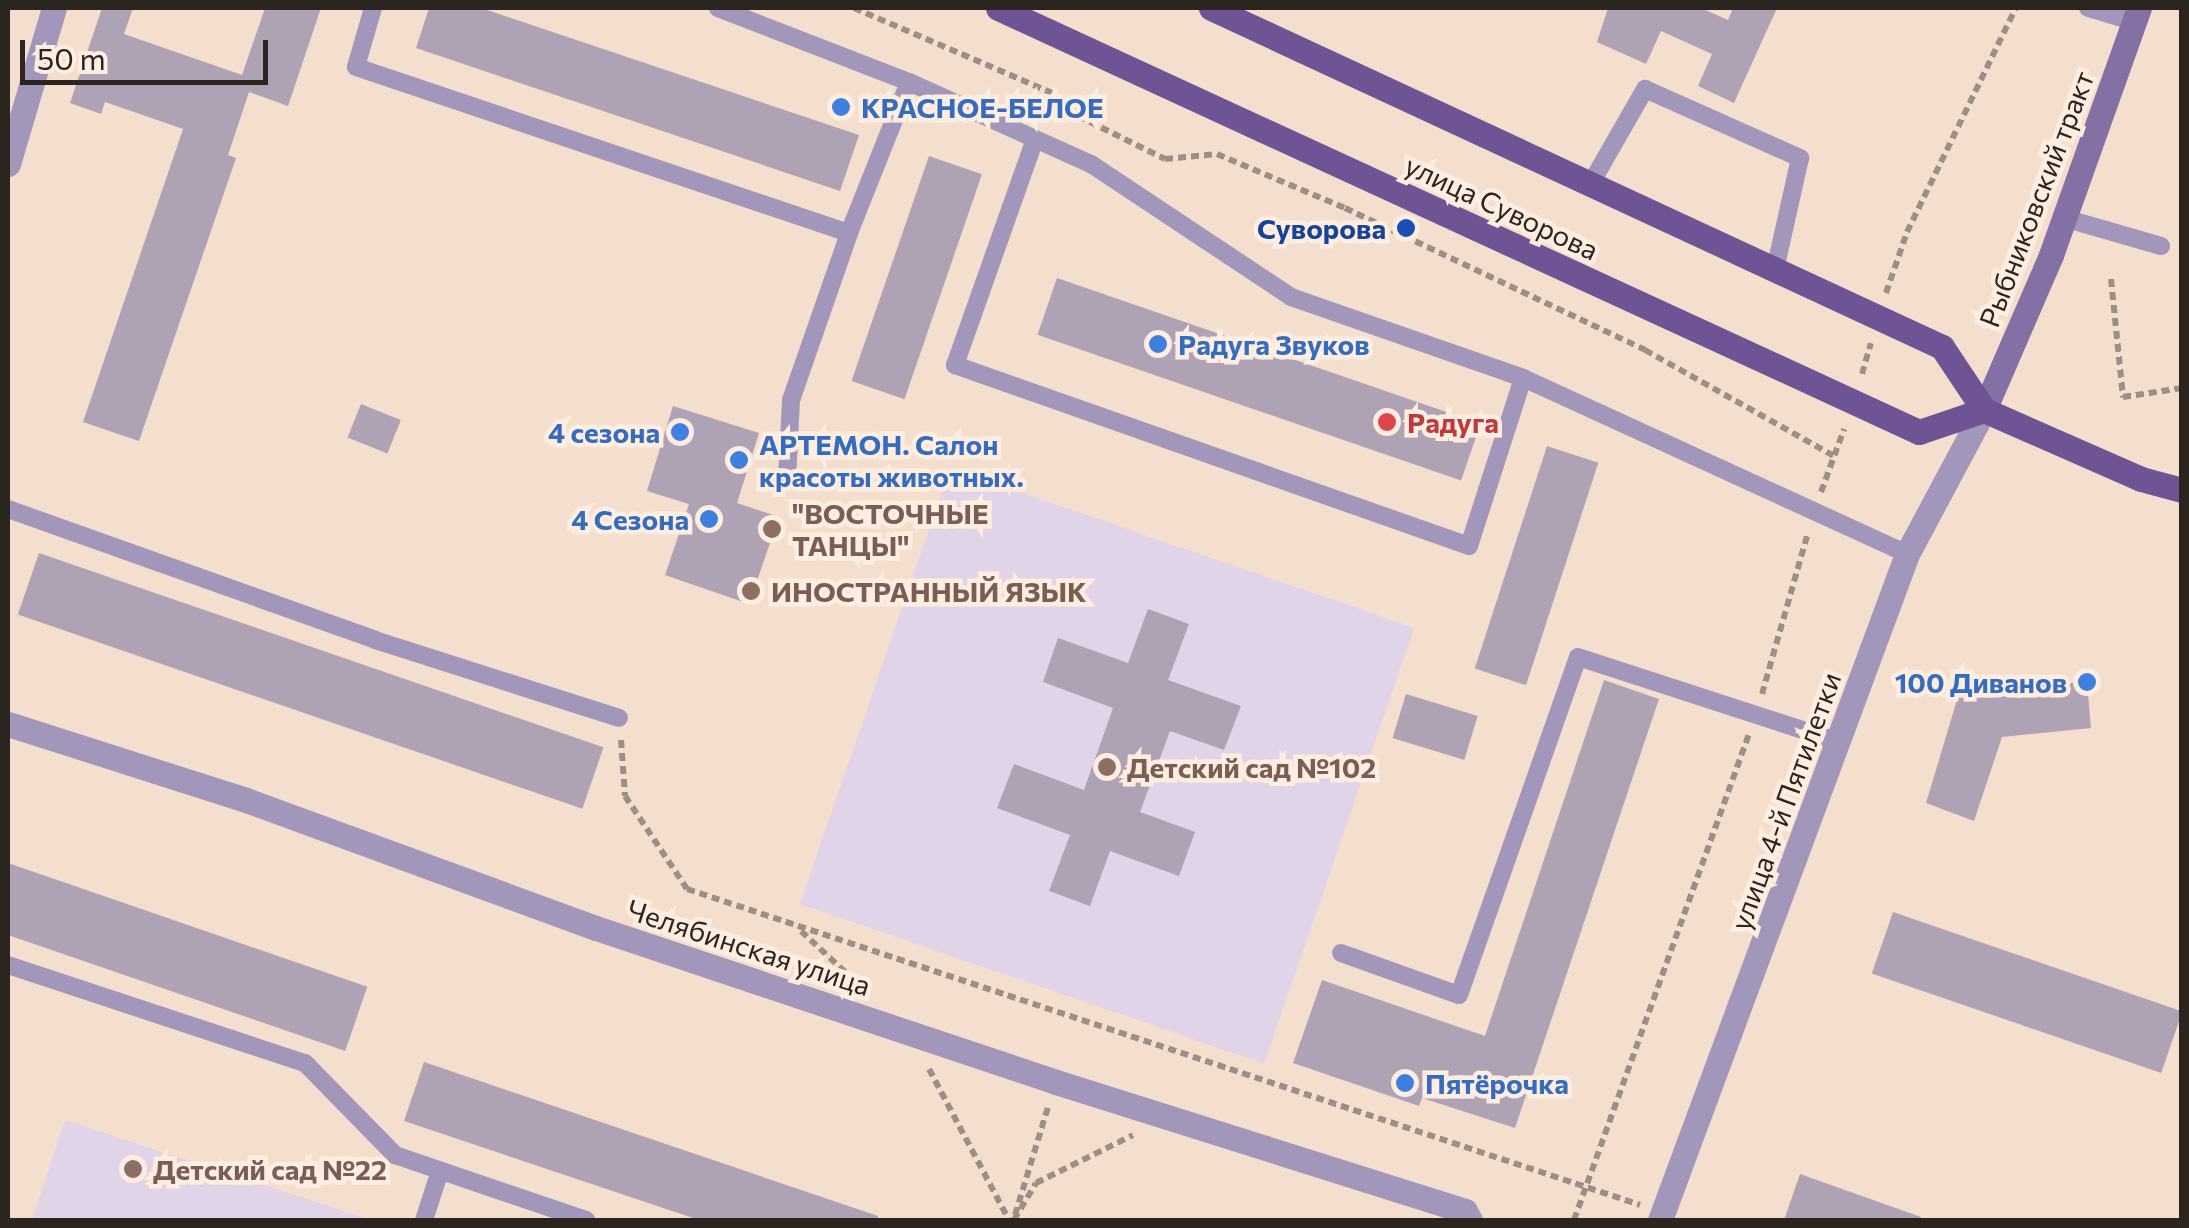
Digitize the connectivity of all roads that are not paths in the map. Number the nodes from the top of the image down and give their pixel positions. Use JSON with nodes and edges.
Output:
{"nodes":[{"id":1,"x":54,"y":8,"type":"edge"},
{"id":2,"x":372,"y":8,"type":"edge"},
{"id":3,"x":718,"y":8,"type":"edge"},
{"id":4,"x":998,"y":8,"type":"edge"},
{"id":5,"x":1211,"y":8,"type":"edge"},
{"id":6,"x":2088,"y":8,"type":"edge"},
{"id":7,"x":2137,"y":15,"type":"edge"},
{"id":8,"x":908,"y":82,"type":"junction"},
{"id":9,"x":1035,"y":139,"type":"junction"},
{"id":10,"x":8,"y":164,"type":"edge"},
{"id":11,"x":1590,"y":185,"type":"junction"},
{"id":12,"x":2064,"y":218,"type":"junction"},
{"id":13,"x":849,"y":233,"type":"junction"},
{"id":14,"x":2160,"y":246,"type":"dead end"},
{"id":15,"x":1774,"y":270,"type":"junction"},
{"id":16,"x":1523,"y":378,"type":"junction"},
{"id":17,"x":1984,"y":410,"type":"junction"},
{"id":18,"x":787,"y":479,"type":"dead end"},
{"id":19,"x":2182,"y":490,"type":"edge"},
{"id":20,"x":8,"y":509,"type":"edge"},
{"id":21,"x":1908,"y":554,"type":"junction"},
{"id":22,"x":619,"y":718,"type":"road end"},
{"id":23,"x":8,"y":724,"type":"edge"},
{"id":24,"x":1840,"y":742,"type":"junction"},
{"id":25,"x":1341,"y":953,"type":"dead end"},
{"id":26,"x":8,"y":966,"type":"edge"},
{"id":27,"x":440,"y":1171,"type":"junction"},
{"id":28,"x":1661,"y":1216,"type":"edge"},
{"id":29,"x":424,"y":1220,"type":"edge"},
{"id":30,"x":586,"y":1220,"type":"edge"},
{"id":31,"x":1470,"y":1220,"type":"edge"}],
"edges":[{"from":1,"to":10,"type":"street"},
{"from":2,"to":13,"type":"lane"},
{"from":3,"to":8,"type":"lane"},
{"from":4,"to":17,"type":"main road","name":"улица Суворова"},
{"from":5,"to":11,"type":"main road","name":"улица Суворова"},
{"from":6,"to":7,"type":"lane"},
{"from":7,"to":12,"type":"main road","name":"Рыбниковский тракт"},
{"from":8,"to":9,"type":"lane"},
{"from":8,"to":13,"type":"lane"},
{"from":9,"to":16,"type":"lane"},
{"from":9,"to":16,"type":"lane"},
{"from":11,"to":15,"type":"main road","name":"улица Суворова"},
{"from":11,"to":15,"type":"lane"},
{"from":12,"to":14,"type":"lane"},
{"from":12,"to":17,"type":"main road","name":"Рыбниковский тракт"},
{"from":13,"to":18,"type":"lane"},
{"from":15,"to":17,"type":"main road","name":"улица Суворова"},
{"from":16,"to":21,"type":"lane"},
{"from":17,"to":19,"type":"main road"},
{"from":17,"to":21,"type":"street","name":"улица 4-й Пятилетки"},
{"from":20,"to":22,"type":"lane"},
{"from":21,"to":24,"type":"street","name":"улица 4-й Пятилетки"},
{"from":23,"to":31,"type":"street","name":"Челябинская улица"},
{"from":24,"to":25,"type":"lane"},
{"from":24,"to":28,"type":"street","name":"улица 4-й Пятилетки"},
{"from":26,"to":27,"type":"lane"},
{"from":27,"to":29,"type":"lane"},
{"from":27,"to":30,"type":"lane"}]}
